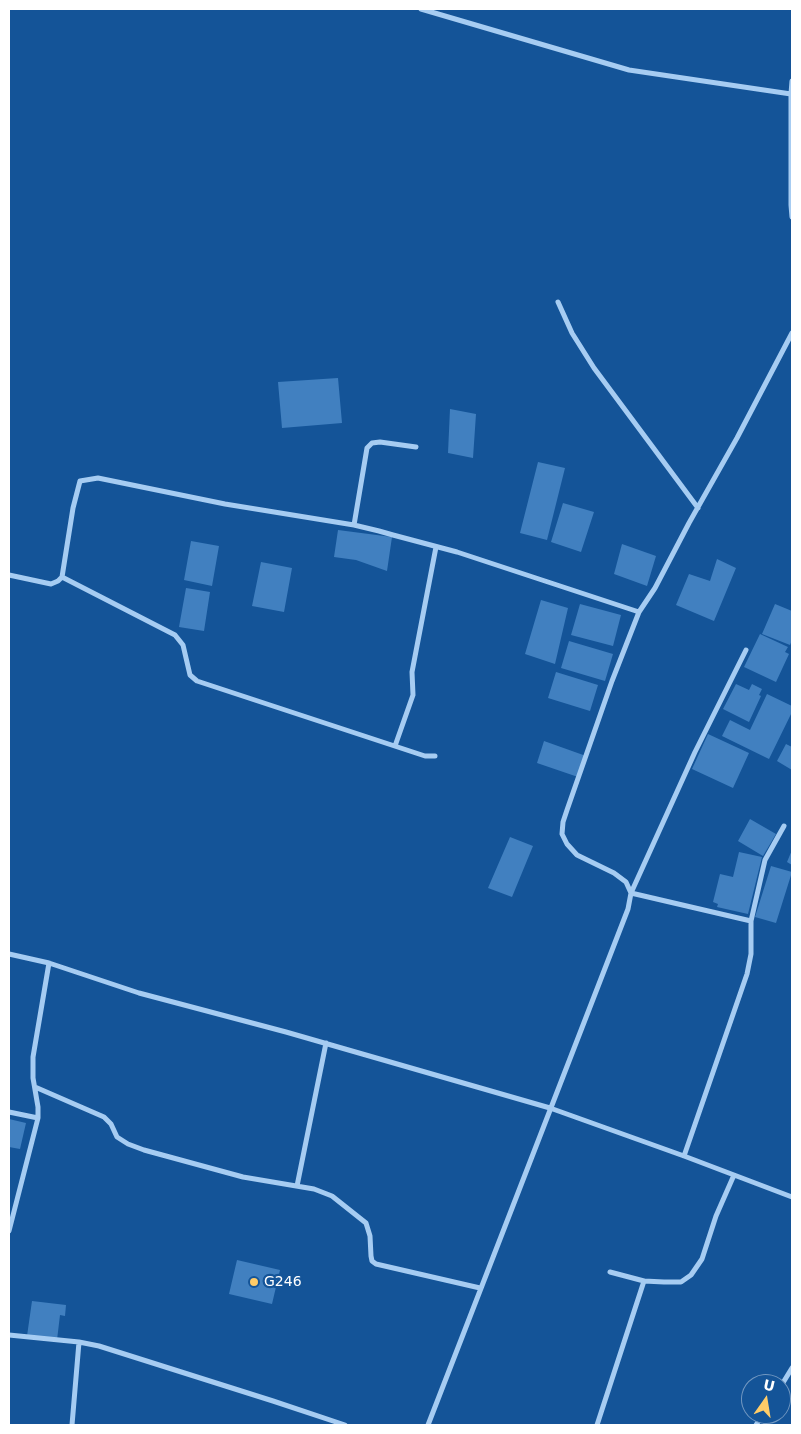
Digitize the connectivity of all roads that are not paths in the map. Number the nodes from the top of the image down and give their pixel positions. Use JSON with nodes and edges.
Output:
{"nodes":[{"id":1,"x":421,"y":9,"type":"edge"},
{"id":2,"x":792,"y":82,"type":"edge"},
{"id":3,"x":791,"y":94,"type":"junction"},
{"id":4,"x":792,"y":217,"type":"edge"},
{"id":5,"x":558,"y":302,"type":"dead end"},
{"id":6,"x":792,"y":333,"type":"edge"},
{"id":7,"x":416,"y":447,"type":"dead end"},
{"id":8,"x":698,"y":508,"type":"junction"},
{"id":9,"x":354,"y":525,"type":"junction"},
{"id":10,"x":436,"y":547,"type":"junction"},
{"id":11,"x":9,"y":575,"type":"edge"},
{"id":12,"x":62,"y":577,"type":"junction"},
{"id":13,"x":639,"y":612,"type":"junction"},
{"id":14,"x":746,"y":650,"type":"dead end"},
{"id":15,"x":395,"y":746,"type":"junction"},
{"id":16,"x":435,"y":756,"type":"dead end"},
{"id":17,"x":784,"y":826,"type":"dead end"},
{"id":18,"x":631,"y":893,"type":"junction"},
{"id":19,"x":751,"y":921,"type":"junction"},
{"id":20,"x":9,"y":954,"type":"edge"},
{"id":21,"x":48,"y":963,"type":"junction"},
{"id":22,"x":326,"y":1043,"type":"junction"},
{"id":23,"x":35,"y":1088,"type":"junction"},
{"id":24,"x":550,"y":1108,"type":"junction"},
{"id":25,"x":9,"y":1112,"type":"edge"},
{"id":26,"x":38,"y":1118,"type":"junction"},
{"id":27,"x":684,"y":1156,"type":"junction"},
{"id":28,"x":734,"y":1175,"type":"junction"},
{"id":29,"x":297,"y":1186,"type":"junction"},
{"id":30,"x":792,"y":1197,"type":"edge"},
{"id":31,"x":9,"y":1231,"type":"edge"},
{"id":32,"x":610,"y":1272,"type":"dead end"},
{"id":33,"x":644,"y":1281,"type":"junction"},
{"id":34,"x":480,"y":1288,"type":"junction"},
{"id":35,"x":9,"y":1335,"type":"edge"},
{"id":36,"x":79,"y":1342,"type":"junction"},
{"id":37,"x":72,"y":1425,"type":"edge"},
{"id":38,"x":345,"y":1425,"type":"edge"},
{"id":39,"x":428,"y":1425,"type":"edge"},
{"id":40,"x":597,"y":1425,"type":"edge"}],
"edges":[{"from":1,"to":3,"type":"street"},
{"from":2,"to":3,"type":"street"},
{"from":3,"to":4,"type":"street"},
{"from":5,"to":8,"type":"street"},
{"from":6,"to":8,"type":"street"},
{"from":7,"to":9,"type":"street"},
{"from":8,"to":13,"type":"street"},
{"from":9,"to":10,"type":"street"},
{"from":9,"to":12,"type":"street"},
{"from":10,"to":13,"type":"street"},
{"from":10,"to":15,"type":"street"},
{"from":11,"to":12,"type":"street"},
{"from":12,"to":15,"type":"street"},
{"from":13,"to":18,"type":"street"},
{"from":14,"to":18,"type":"street"},
{"from":15,"to":16,"type":"street"},
{"from":17,"to":19,"type":"street"},
{"from":18,"to":19,"type":"street"},
{"from":18,"to":24,"type":"street"},
{"from":19,"to":27,"type":"street"},
{"from":20,"to":21,"type":"street"},
{"from":21,"to":22,"type":"street"},
{"from":21,"to":23,"type":"street"},
{"from":22,"to":24,"type":"street"},
{"from":22,"to":29,"type":"street"},
{"from":23,"to":26,"type":"street"},
{"from":23,"to":29,"type":"street"},
{"from":24,"to":27,"type":"street"},
{"from":24,"to":34,"type":"street"},
{"from":25,"to":26,"type":"street"},
{"from":26,"to":31,"type":"street"},
{"from":27,"to":28,"type":"street"},
{"from":28,"to":30,"type":"street"},
{"from":28,"to":33,"type":"street"},
{"from":29,"to":34,"type":"street"},
{"from":32,"to":33,"type":"street"},
{"from":33,"to":40,"type":"street"},
{"from":34,"to":39,"type":"street"},
{"from":35,"to":36,"type":"street"},
{"from":36,"to":37,"type":"street"},
{"from":36,"to":38,"type":"street"}]}
